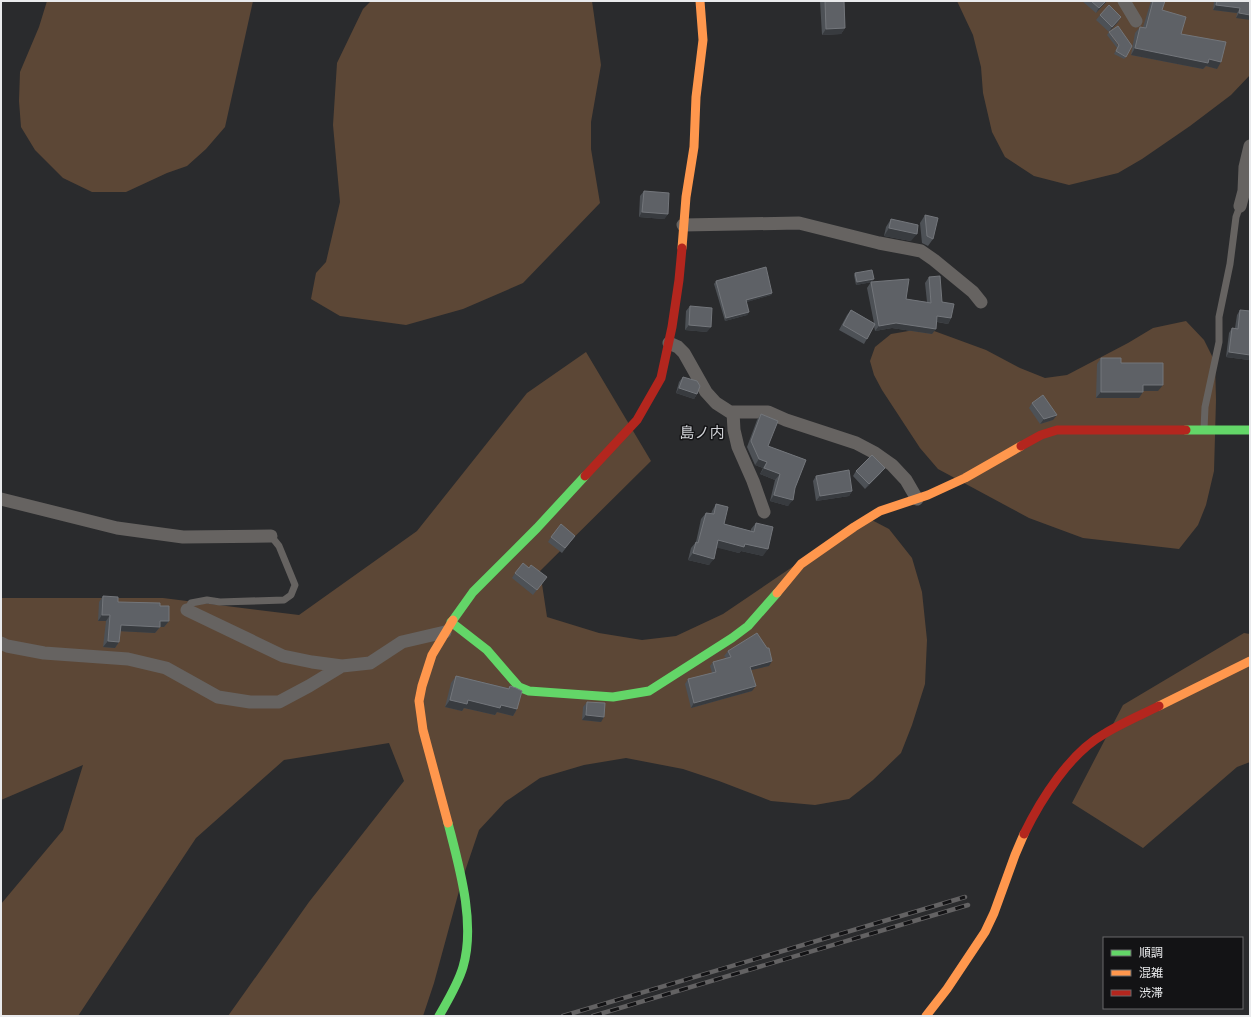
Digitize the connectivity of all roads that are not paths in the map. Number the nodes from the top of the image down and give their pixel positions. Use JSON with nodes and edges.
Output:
{"nodes":[{"id":1,"x":700,"y":1,"type":"edge"},
{"id":2,"x":1124,"y":1,"type":"edge"},
{"id":3,"x":1136,"y":21,"type":"dead end"},
{"id":4,"x":1250,"y":146,"type":"edge"},
{"id":5,"x":1240,"y":206,"type":"joint"},
{"id":6,"x":684,"y":225,"type":"junction"},
{"id":7,"x":981,"y":302,"type":"dead end"},
{"id":8,"x":669,"y":343,"type":"junction"},
{"id":9,"x":734,"y":412,"type":"junction"},
{"id":10,"x":1204,"y":429,"type":"junction"},
{"id":11,"x":1250,"y":430,"type":"edge"},
{"id":12,"x":1,"y":499,"type":"edge"},
{"id":13,"x":917,"y":499,"type":"junction"},
{"id":14,"x":764,"y":512,"type":"dead end"},
{"id":15,"x":271,"y":536,"type":"joint"},
{"id":16,"x":187,"y":610,"type":"joint"},
{"id":17,"x":448,"y":627,"type":"junction"},
{"id":18,"x":1,"y":644,"type":"edge"},
{"id":19,"x":1250,"y":661,"type":"edge"},
{"id":20,"x":342,"y":666,"type":"junction"},
{"id":21,"x":439,"y":1016,"type":"edge"},
{"id":22,"x":926,"y":1016,"type":"edge"}],
"edges":[{"from":1,"to":6,"type":"street"},
{"from":2,"to":3,"type":"street"},
{"from":4,"to":5,"type":"street"},
{"from":5,"to":10,"type":"lane"},
{"from":6,"to":7,"type":"street"},
{"from":6,"to":8,"type":"street"},
{"from":8,"to":9,"type":"street"},
{"from":8,"to":17,"type":"street"},
{"from":9,"to":13,"type":"street"},
{"from":9,"to":14,"type":"street"},
{"from":10,"to":11,"type":"street"},
{"from":10,"to":13,"type":"street"},
{"from":12,"to":15,"type":"street"},
{"from":13,"to":17,"type":"street"},
{"from":15,"to":16,"type":"lane"},
{"from":16,"to":20,"type":"street"},
{"from":17,"to":20,"type":"street"},
{"from":17,"to":21,"type":"street"},
{"from":18,"to":20,"type":"street"},
{"from":19,"to":22,"type":"street"}]}
